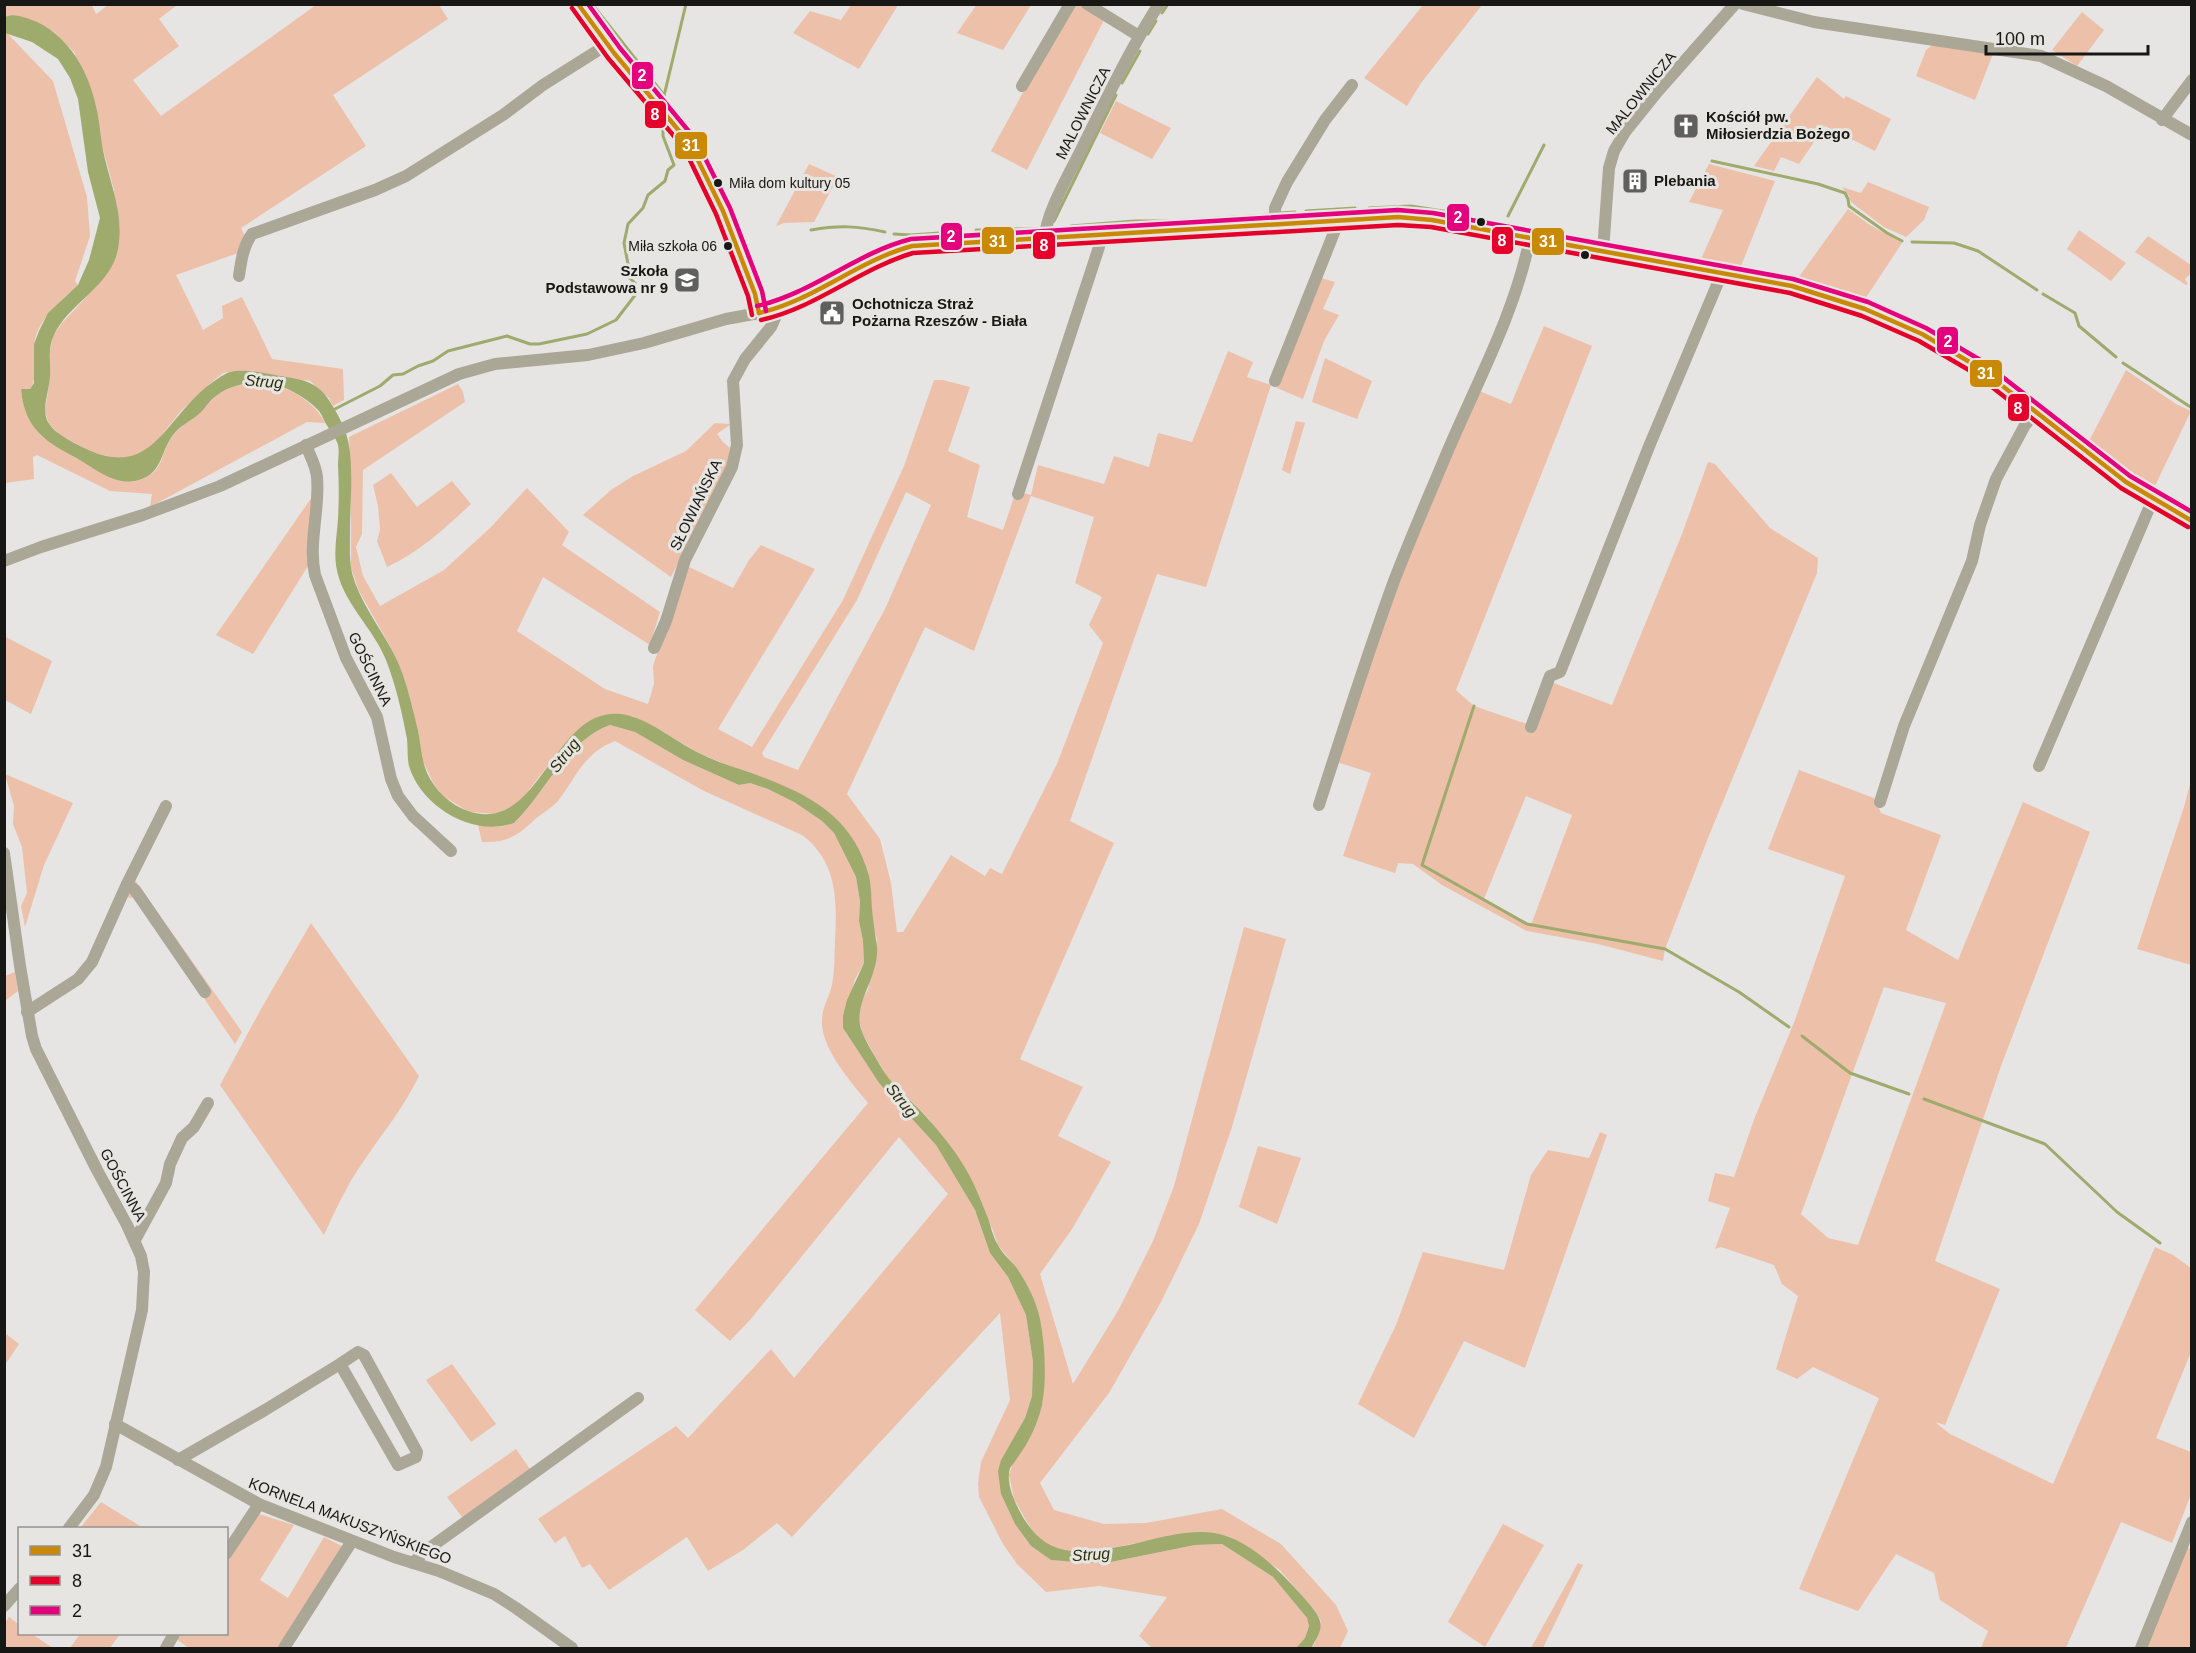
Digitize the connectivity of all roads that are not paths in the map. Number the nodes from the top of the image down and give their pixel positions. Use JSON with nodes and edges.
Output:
{"nodes":[{"id":1,"x":578,"y":4,"type":"edge"},
{"id":2,"x":1070,"y":4,"type":"edge"},
{"id":3,"x":1087,"y":4,"type":"edge"},
{"id":4,"x":1159,"y":4,"type":"edge"},
{"id":5,"x":1735,"y":4,"type":"edge"},
{"id":6,"x":1743,"y":4,"type":"edge"},
{"id":7,"x":1139,"y":36,"type":"junction"},
{"id":8,"x":608,"y":44,"type":"junction"},
{"id":9,"x":2192,"y":80,"type":"edge"},
{"id":10,"x":1352,"y":85,"type":"dead end"},
{"id":11,"x":1022,"y":86,"type":"dead end"},
{"id":12,"x":2162,"y":120,"type":"junction"},
{"id":13,"x":2192,"y":135,"type":"edge"},
{"id":14,"x":1339,"y":220,"type":"junction"},
{"id":15,"x":1275,"y":224,"type":"junction"},
{"id":16,"x":1100,"y":235,"type":"junction"},
{"id":17,"x":1045,"y":238,"type":"junction"},
{"id":18,"x":1530,"y":238,"type":"junction"},
{"id":19,"x":1603,"y":251,"type":"junction"},
{"id":20,"x":1722,"y":273,"type":"junction"},
{"id":21,"x":239,"y":276,"type":"dead end"},
{"id":22,"x":766,"y":312,"type":"junction"},
{"id":23,"x":1275,"y":381,"type":"dead end"},
{"id":24,"x":2037,"y":411,"type":"junction"},
{"id":25,"x":311,"y":443,"type":"junction"},
{"id":26,"x":1018,"y":494,"type":"dead end"},
{"id":27,"x":2153,"y":499,"type":"junction"},
{"id":28,"x":2192,"y":522,"type":"edge"},
{"id":29,"x":4,"y":561,"type":"edge"},
{"id":30,"x":654,"y":648,"type":"dead end"},
{"id":31,"x":1531,"y":727,"type":"dead end"},
{"id":32,"x":2039,"y":766,"type":"dead end"},
{"id":33,"x":1880,"y":802,"type":"dead end"},
{"id":34,"x":166,"y":806,"type":"dead end"},
{"id":35,"x":1319,"y":806,"type":"dead end"},
{"id":36,"x":451,"y":851,"type":"dead end"},
{"id":37,"x":4,"y":853,"type":"edge"},
{"id":38,"x":127,"y":884,"type":"junction"},
{"id":39,"x":205,"y":992,"type":"dead end"},
{"id":40,"x":27,"y":1012,"type":"junction"},
{"id":41,"x":208,"y":1103,"type":"dead end"},
{"id":42,"x":135,"y":1240,"type":"junction"},
{"id":43,"x":340,"y":1364,"type":"junction"},
{"id":44,"x":638,"y":1398,"type":"dead end"},
{"id":45,"x":115,"y":1424,"type":"junction"},
{"id":46,"x":178,"y":1460,"type":"junction"},
{"id":47,"x":259,"y":1504,"type":"junction"},
{"id":48,"x":2192,"y":1522,"type":"edge"},
{"id":49,"x":70,"y":1527,"type":"edge"},
{"id":50,"x":352,"y":1541,"type":"junction"},
{"id":51,"x":228,"y":1551,"type":"edge"},
{"id":52,"x":413,"y":1563,"type":"junction"},
{"id":53,"x":18,"y":1590,"type":"edge"},
{"id":54,"x":4,"y":1606,"type":"edge"},
{"id":55,"x":284,"y":1648,"type":"edge"},
{"id":56,"x":572,"y":1648,"type":"edge"},
{"id":57,"x":2140,"y":1648,"type":"edge"}],
"edges":[{"from":1,"to":8,"type":"street"},
{"from":2,"to":11,"type":"street"},
{"from":3,"to":7,"type":"street"},
{"from":4,"to":7,"type":"street","name":"MALOWNICZA"},
{"from":5,"to":19,"type":"street","name":"MALOWNICZA"},
{"from":6,"to":12,"type":"street"},
{"from":7,"to":17,"type":"street","name":"MALOWNICZA"},
{"from":8,"to":21,"type":"street"},
{"from":8,"to":22,"type":"street"},
{"from":9,"to":12,"type":"street"},
{"from":10,"to":15,"type":"street"},
{"from":12,"to":13,"type":"street"},
{"from":14,"to":15,"type":"street"},
{"from":14,"to":18,"type":"street"},
{"from":14,"to":23,"type":"street"},
{"from":15,"to":16,"type":"street"},
{"from":16,"to":17,"type":"street"},
{"from":16,"to":26,"type":"street"},
{"from":17,"to":22,"type":"street"},
{"from":18,"to":19,"type":"street"},
{"from":18,"to":35,"type":"street"},
{"from":19,"to":20,"type":"street"},
{"from":20,"to":24,"type":"street"},
{"from":20,"to":31,"type":"street"},
{"from":22,"to":25,"type":"street"},
{"from":22,"to":30,"type":"street","name":"SŁOWIAŃSKA"},
{"from":24,"to":27,"type":"street"},
{"from":24,"to":33,"type":"street"},
{"from":25,"to":29,"type":"street"},
{"from":25,"to":36,"type":"street","name":"GOŚCINNA"},
{"from":27,"to":28,"type":"street"},
{"from":27,"to":32,"type":"street"},
{"from":34,"to":38,"type":"street"},
{"from":37,"to":40,"type":"street","name":"GOŚCINNA"},
{"from":38,"to":39,"type":"street"},
{"from":38,"to":40,"type":"street"},
{"from":40,"to":42,"type":"street","name":"GOŚCINNA"},
{"from":41,"to":42,"type":"street"},
{"from":42,"to":45,"type":"street","name":"GOŚCINNA"},
{"from":43,"to":43,"type":"street"},
{"from":43,"to":46,"type":"street"},
{"from":44,"to":52,"type":"street"},
{"from":45,"to":46,"type":"street","name":"KORNELA MAKUSZYŃSKIEGO"},
{"from":45,"to":49,"type":"street","name":"GOŚCINNA"},
{"from":46,"to":47,"type":"street","name":"KORNELA MAKUSZYŃSKIEGO"},
{"from":47,"to":50,"type":"street","name":"KORNELA MAKUSZYŃSKIEGO"},
{"from":47,"to":51,"type":"street"},
{"from":48,"to":57,"type":"street"},
{"from":50,"to":52,"type":"street","name":"KORNELA MAKUSZYŃSKIEGO"},
{"from":50,"to":55,"type":"street"},
{"from":52,"to":56,"type":"street","name":"KORNELA MAKUSZYŃSKIEGO"},
{"from":53,"to":54,"type":"street"}]}
